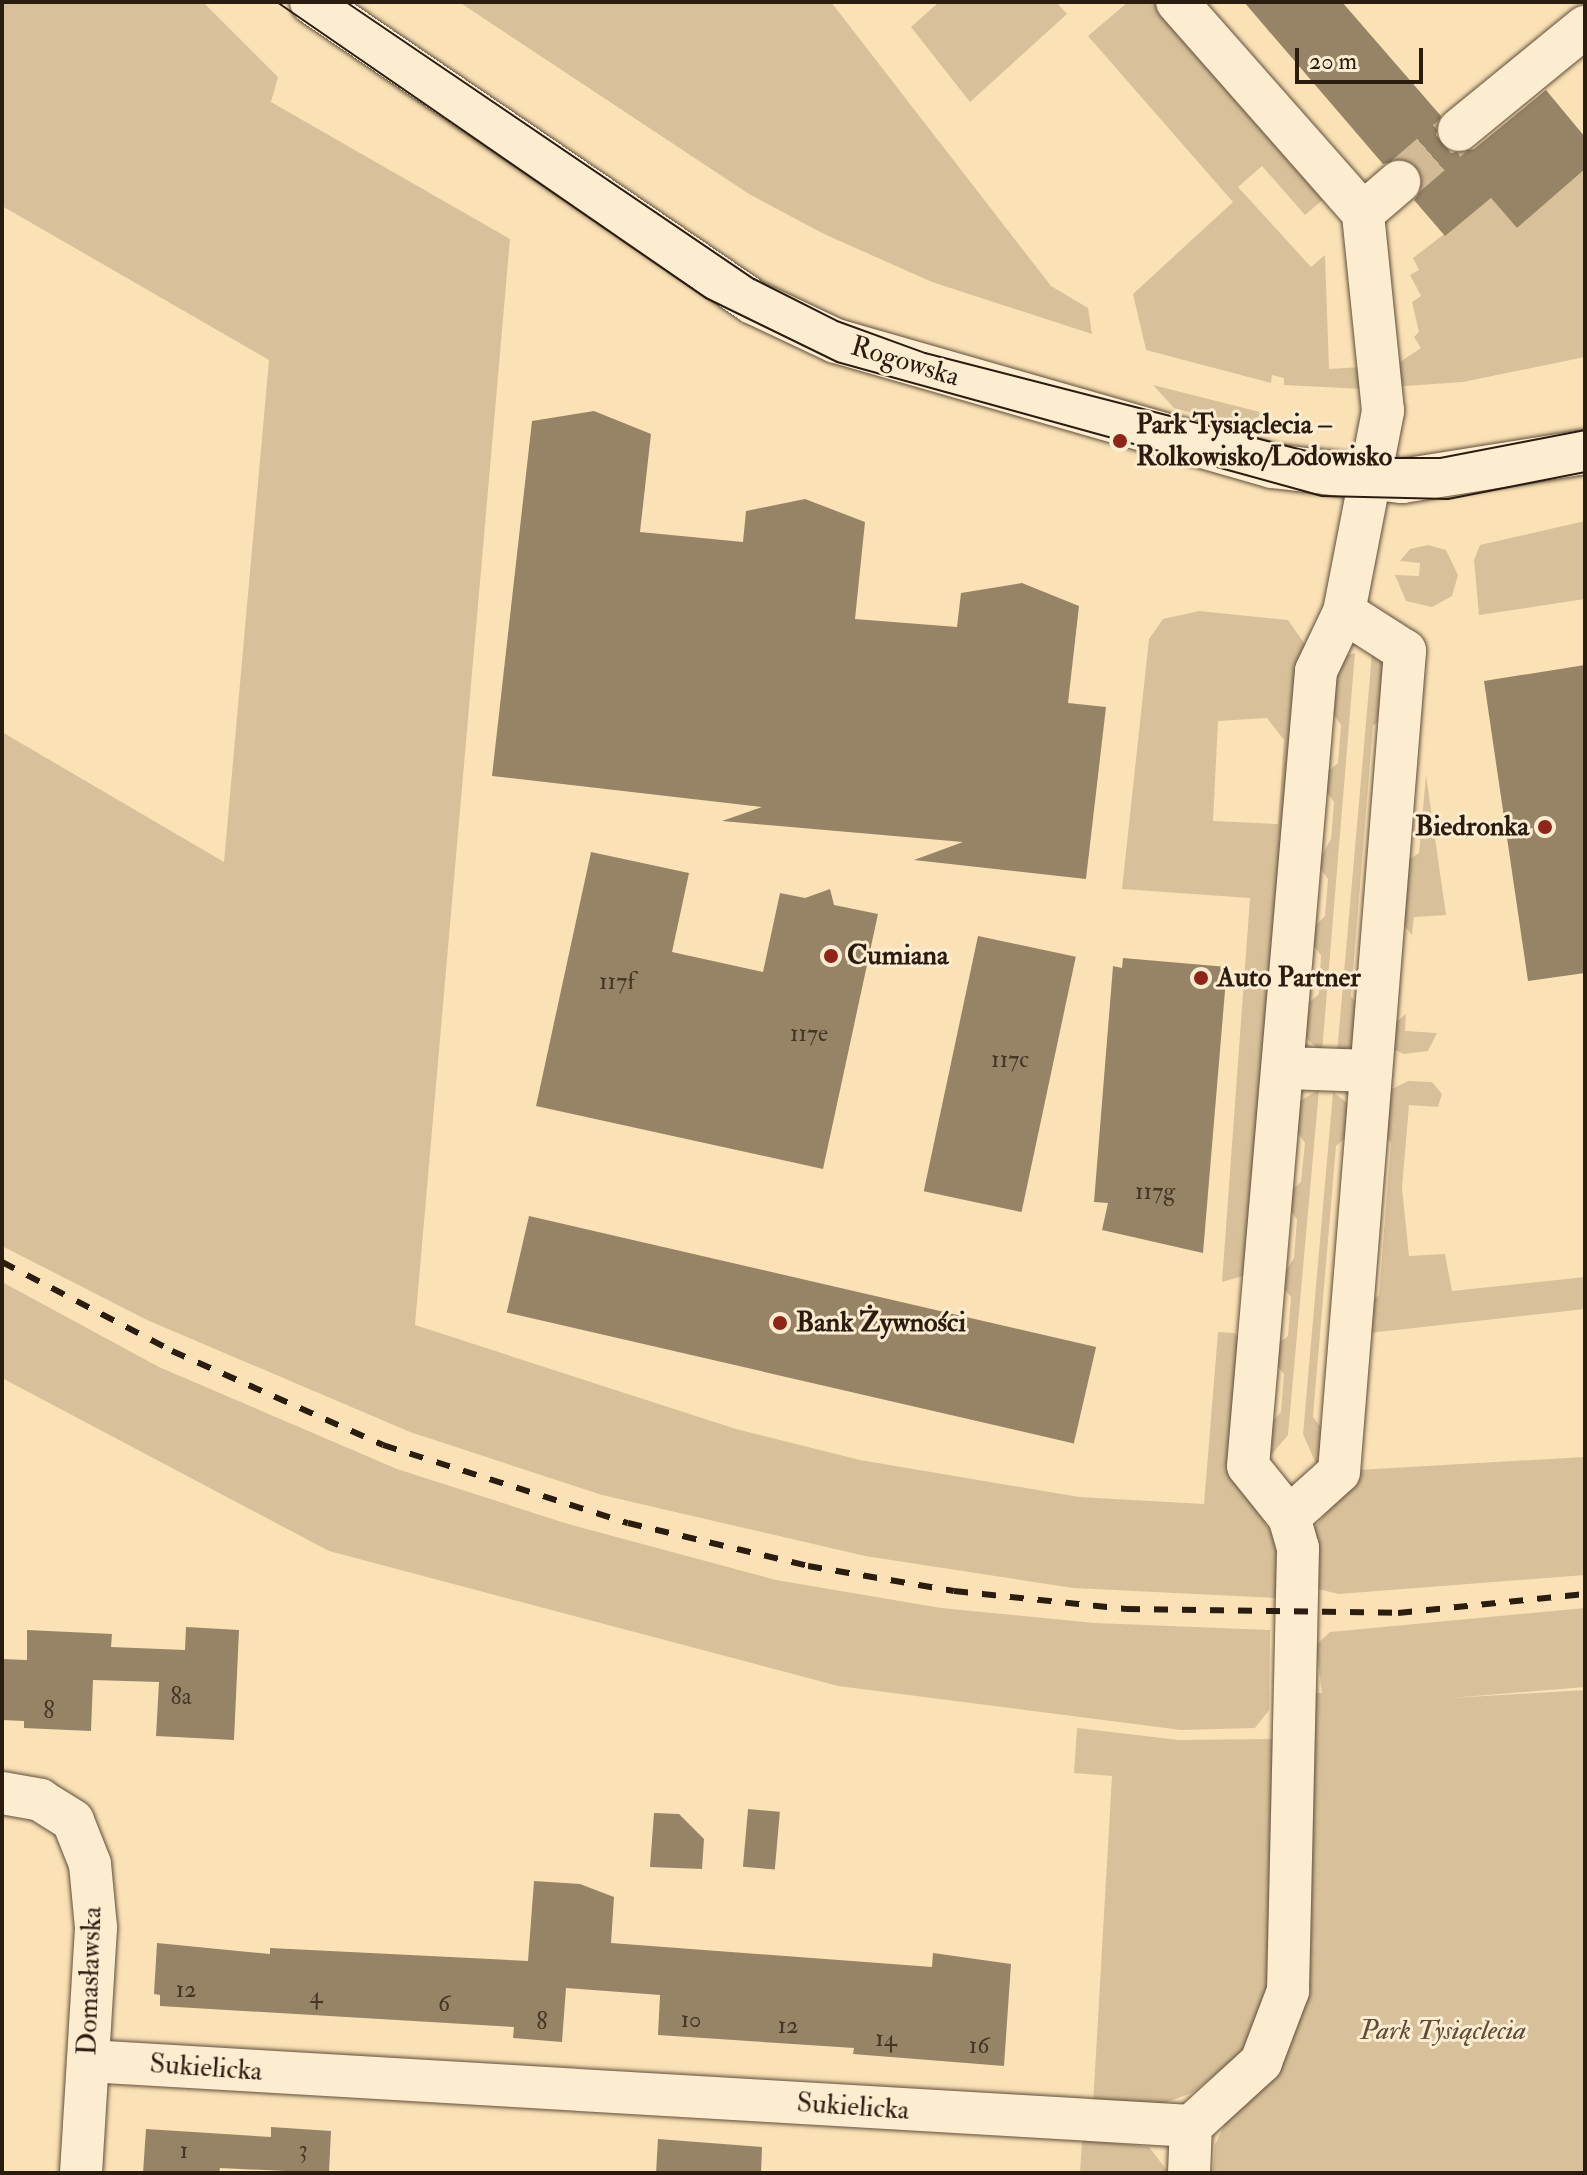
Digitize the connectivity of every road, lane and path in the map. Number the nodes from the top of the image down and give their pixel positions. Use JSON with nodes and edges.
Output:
{"nodes":[{"id":1,"x":312,"y":2,"type":"edge"},
{"id":2,"x":1177,"y":2,"type":"edge"},
{"id":3,"x":1585,"y":27,"type":"edge"},
{"id":4,"x":1459,"y":130,"type":"tunnel mouth"},
{"id":5,"x":1399,"y":182,"type":"tunnel mouth"},
{"id":6,"x":1363,"y":213,"type":"junction"},
{"id":7,"x":1585,"y":452,"type":"edge"},
{"id":8,"x":1374,"y":480,"type":"junction"},
{"id":9,"x":1344,"y":612,"type":"junction"},
{"id":10,"x":1285,"y":1068,"type":"junction"},
{"id":11,"x":1371,"y":1071,"type":"junction"},
{"id":12,"x":1289,"y":1517,"type":"junction"},
{"id":13,"x":2,"y":1793,"type":"edge"},
{"id":14,"x":88,"y":2061,"type":"junction"},
{"id":15,"x":1191,"y":2126,"type":"junction"},
{"id":16,"x":81,"y":2173,"type":"edge"},
{"id":17,"x":1189,"y":2173,"type":"edge"}],
"edges":[{"from":1,"to":8,"type":"street","name":"Rogowska"},
{"from":2,"to":6,"type":"street"},
{"from":3,"to":4,"type":"street"},
{"from":5,"to":6,"type":"street"},
{"from":6,"to":8,"type":"street"},
{"from":7,"to":8,"type":"street","name":"Rogowska"},
{"from":8,"to":9,"type":"street"},
{"from":9,"to":10,"type":"street"},
{"from":9,"to":11,"type":"street"},
{"from":10,"to":11,"type":"street"},
{"from":10,"to":12,"type":"street"},
{"from":11,"to":12,"type":"street"},
{"from":12,"to":15,"type":"street"},
{"from":13,"to":14,"type":"street","name":"Domasławska"},
{"from":14,"to":15,"type":"street","name":"Sukielicka"},
{"from":14,"to":16,"type":"street","name":"Domasławska"},
{"from":15,"to":17,"type":"street"}]}
